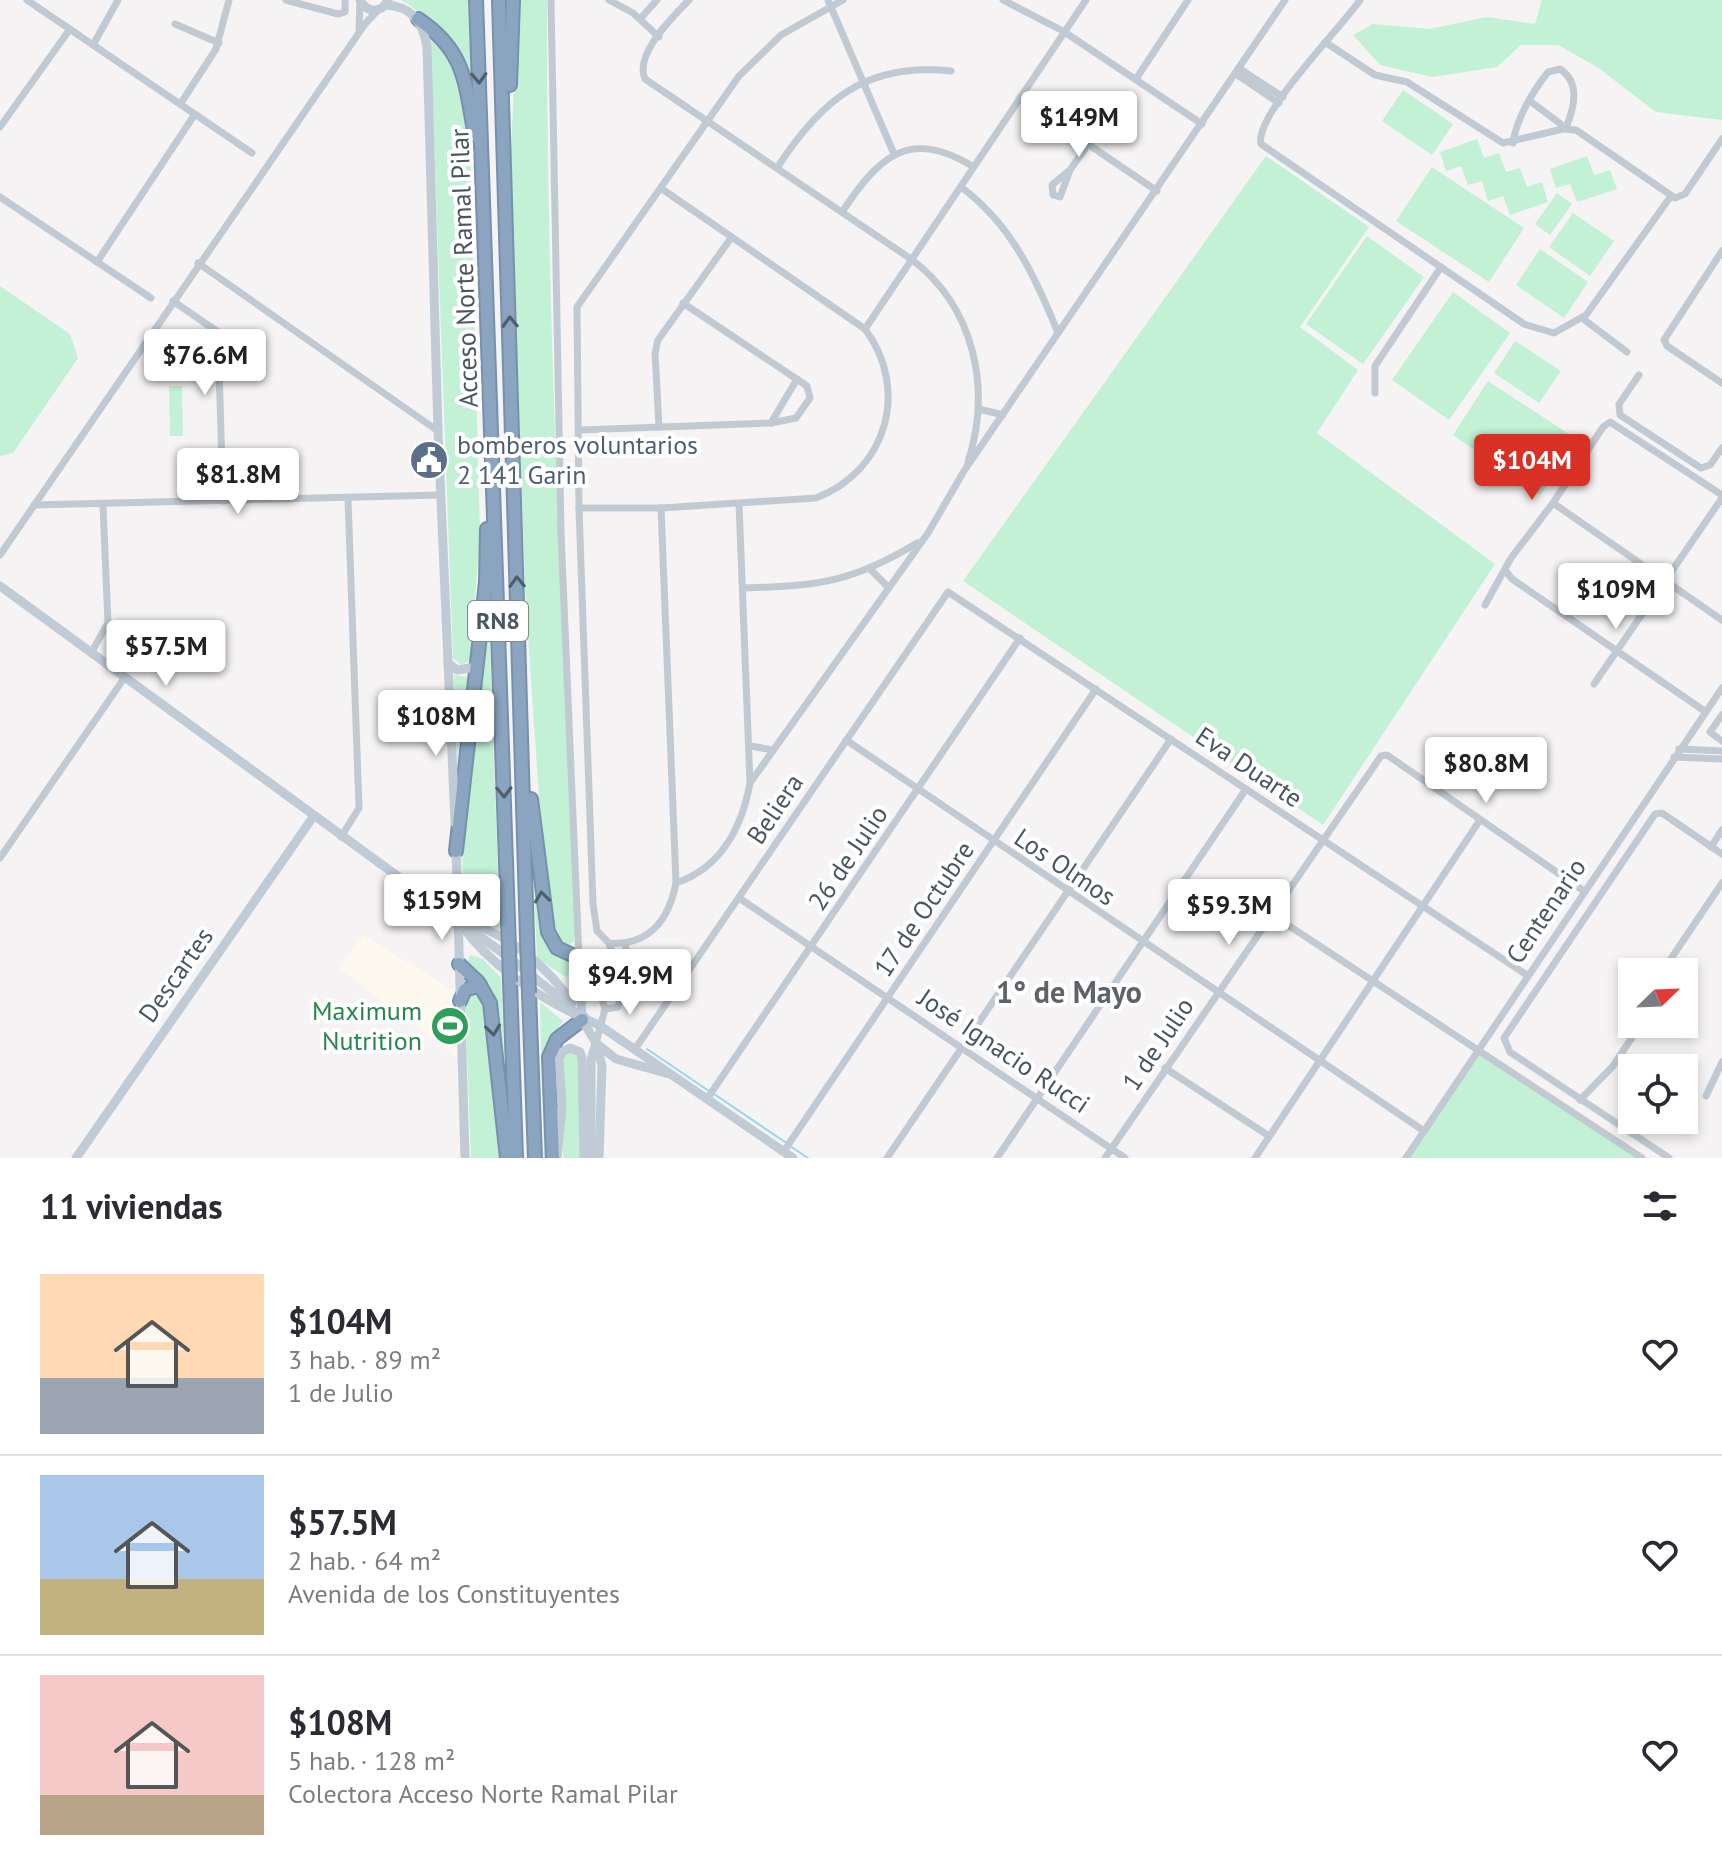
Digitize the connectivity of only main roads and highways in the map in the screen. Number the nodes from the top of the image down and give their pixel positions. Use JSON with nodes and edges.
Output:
{"nodes":[{"id":1,"x":476,"y":0,"type":"edge"},
{"id":2,"x":499,"y":0,"type":"edge"},
{"id":3,"x":513,"y":0,"type":"edge"},
{"id":4,"x":418,"y":19,"type":"road end"},
{"id":5,"x":482,"y":176,"type":"junction"},
{"id":6,"x":507,"y":205,"type":"junction"},
{"id":7,"x":488,"y":322,"type":"junction"},
{"id":8,"x":521,"y":716,"type":"junction"},
{"id":9,"x":456,"y":851,"type":"road end"},
{"id":10,"x":579,"y":958,"type":"road end"},
{"id":11,"x":459,"y":964,"type":"road end"},
{"id":12,"x":480,"y":985,"type":"junction"},
{"id":13,"x":460,"y":1001,"type":"road end"},
{"id":14,"x":582,"y":1020,"type":"road end"},
{"id":15,"x":507,"y":1158,"type":"edge"},
{"id":16,"x":516,"y":1158,"type":"edge"},
{"id":17,"x":535,"y":1158,"type":"edge"},
{"id":18,"x":555,"y":1158,"type":"edge"}],
"edges":[{"from":1,"to":5,"type":"highway","name":"Acceso Norte Ramal Pilar","number":"RN8","one_way":true},
{"from":2,"to":6,"type":"highway","name":"Acceso Norte Ramal Pilar","number":"RN8"},
{"from":3,"to":6,"type":"highway"},
{"from":4,"to":5,"type":"highway"},
{"from":5,"to":7,"type":"highway","name":"Acceso Norte Ramal Pilar","number":"RN8"},
{"from":8,"to":6,"type":"highway","name":"Acceso Norte Ramal Pilar","number":"RN8","one_way":true},
{"from":7,"to":9,"type":"highway"},
{"from":7,"to":16,"type":"highway","name":"Acceso Norte Ramal Pilar","number":"RN8","one_way":true,"bridge":true},
{"from":10,"to":8,"type":"highway","one_way":true},
{"from":8,"to":17,"type":"highway","name":"Acceso Norte Ramal Pilar","number":"RN8","bridge":true},
{"from":11,"to":12,"type":"highway"},
{"from":12,"to":13,"type":"highway"},
{"from":12,"to":15,"type":"highway","one_way":true},
{"from":14,"to":18,"type":"highway"}]}
